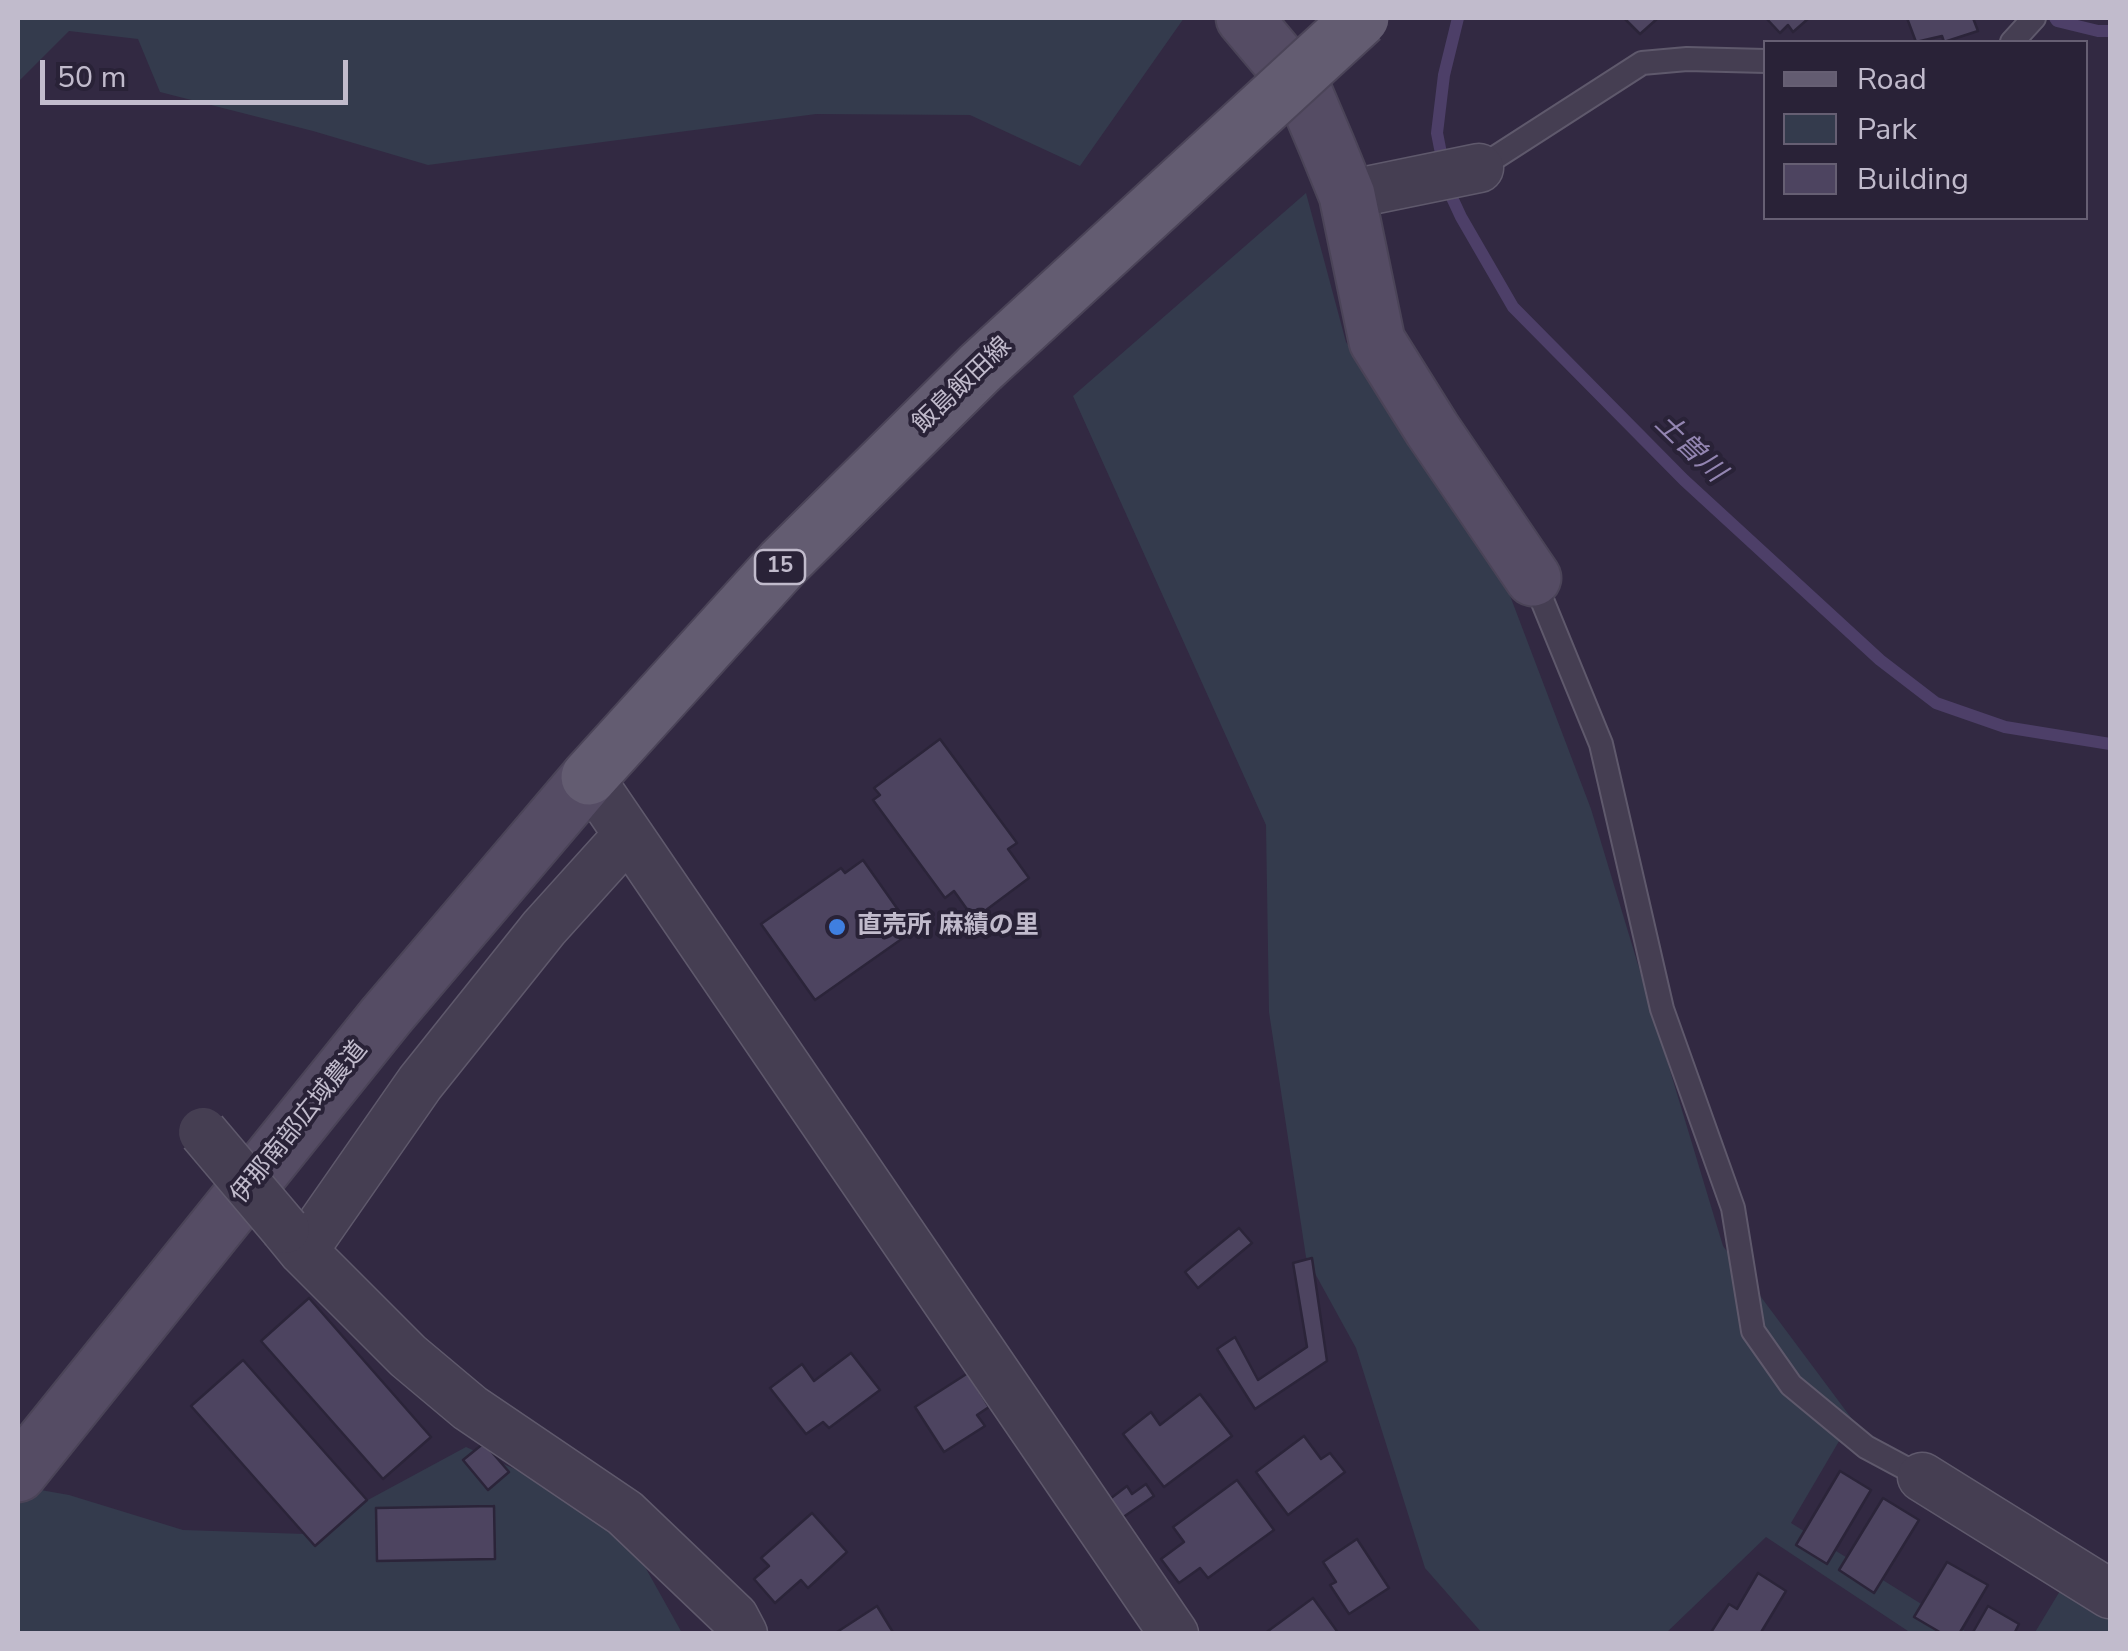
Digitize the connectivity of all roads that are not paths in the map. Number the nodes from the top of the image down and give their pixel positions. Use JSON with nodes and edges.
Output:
{"nodes":[{"id":1,"x":1244,"y":18,"type":"edge"},
{"id":2,"x":1361,"y":18,"type":"edge"},
{"id":3,"x":2034,"y":18,"type":"edge"},
{"id":4,"x":2014,"y":40,"type":"edge"},
{"id":5,"x":1763,"y":61,"type":"edge"},
{"id":6,"x":1479,"y":168,"type":"joint"},
{"id":7,"x":1346,"y":195,"type":"junction"},
{"id":8,"x":1533,"y":578,"type":"joint"},
{"id":9,"x":588,"y":777,"type":"junction"},
{"id":10,"x":627,"y":836,"type":"junction"},
{"id":11,"x":203,"y":1132,"type":"dead end"},
{"id":12,"x":294,"y":1240,"type":"junction"},
{"id":13,"x":18,"y":1474,"type":"edge"},
{"id":14,"x":1922,"y":1477,"type":"joint"},
{"id":15,"x":2110,"y":1594,"type":"edge"},
{"id":16,"x":1163,"y":1630,"type":"edge"},
{"id":17,"x":743,"y":1634,"type":"edge"}],
"edges":[{"from":1,"to":7,"type":"street"},
{"from":2,"to":9,"type":"main road","name":"飯島飯田線","number":"15","bridge":true},
{"from":3,"to":4,"type":"lane"},
{"from":5,"to":6,"type":"lane"},
{"from":6,"to":7,"type":"street"},
{"from":7,"to":8,"type":"street"},
{"from":8,"to":14,"type":"lane"},
{"from":9,"to":10,"type":"street"},
{"from":9,"to":13,"type":"street","name":"伊那南部広域農道"},
{"from":10,"to":12,"type":"street"},
{"from":10,"to":16,"type":"street"},
{"from":11,"to":12,"type":"street","bridge":true},
{"from":12,"to":17,"type":"street"},
{"from":14,"to":15,"type":"street"}]}
